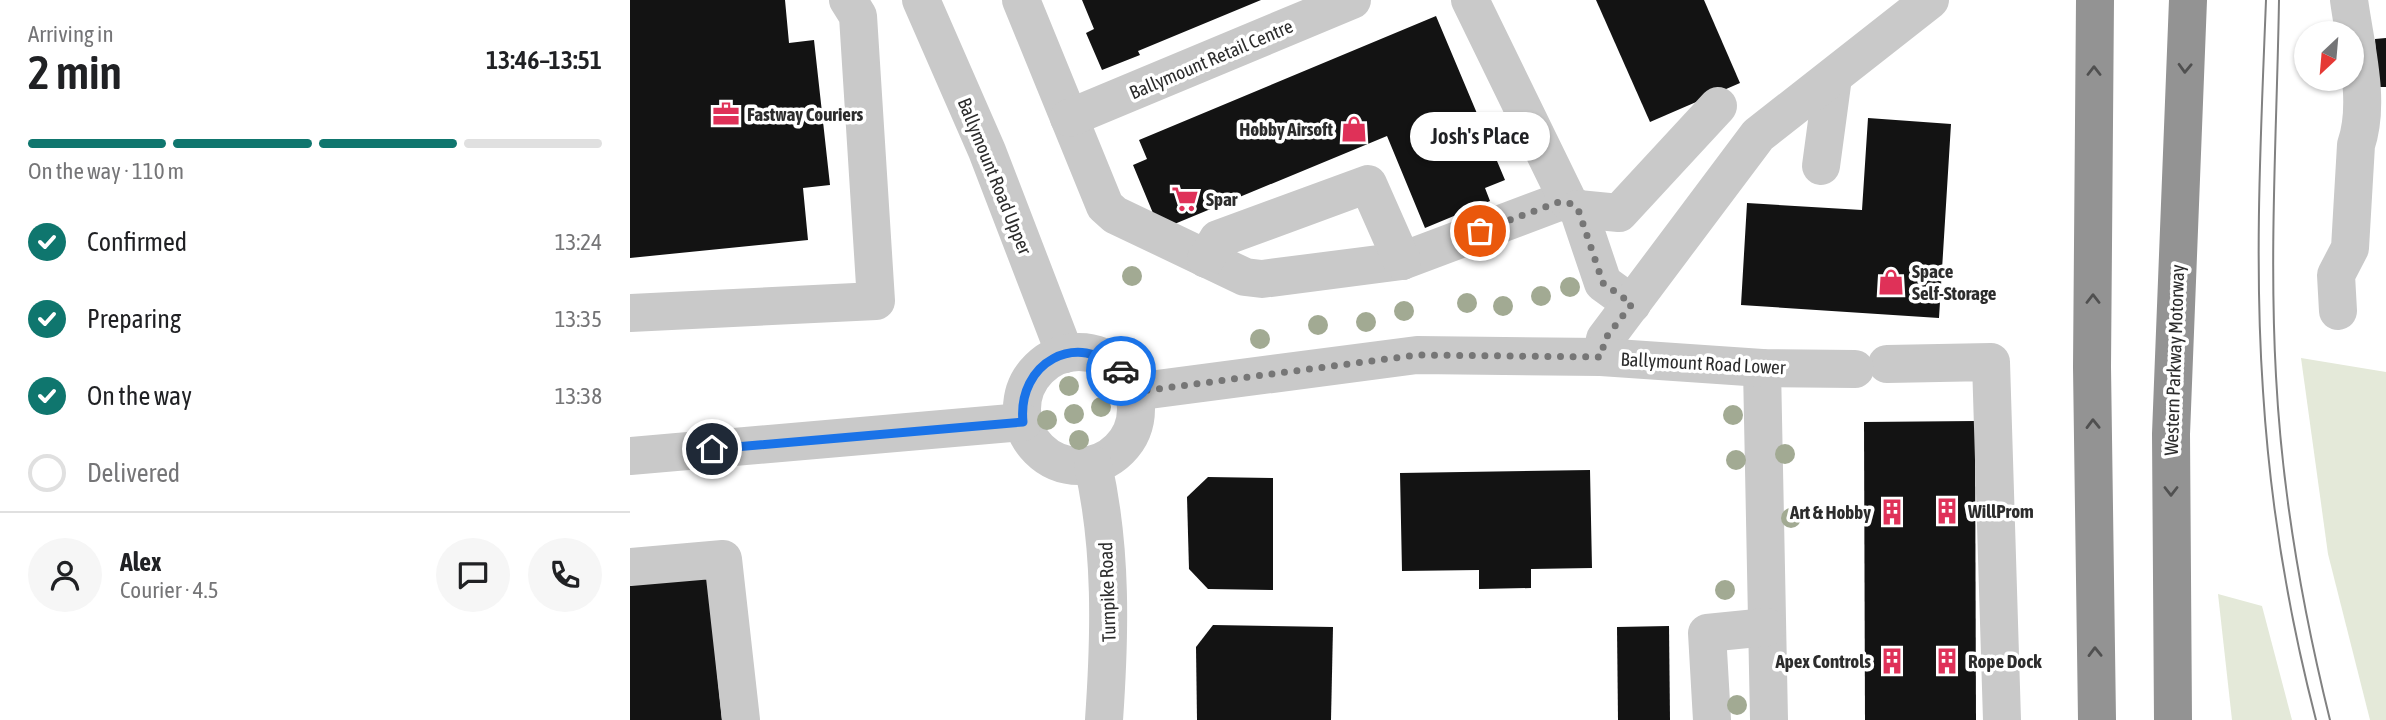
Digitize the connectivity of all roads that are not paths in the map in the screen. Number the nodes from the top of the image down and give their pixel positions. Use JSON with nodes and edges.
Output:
{"nodes":[{"id":1,"x":848,"y":0,"type":"edge"},
{"id":2,"x":921,"y":0,"type":"edge"},
{"id":3,"x":1021,"y":0,"type":"edge"},
{"id":4,"x":1352,"y":0,"type":"edge"},
{"id":5,"x":1470,"y":0,"type":"edge"},
{"id":6,"x":1930,"y":0,"type":"edge"},
{"id":7,"x":2095,"y":0,"type":"edge"},
{"id":8,"x":2188,"y":0,"type":"edge"},
{"id":9,"x":2349,"y":0,"type":"edge"},
{"id":10,"x":1833,"y":77,"type":"junction"},
{"id":11,"x":1718,"y":106,"type":"dead end"},
{"id":12,"x":1069,"y":118,"type":"junction"},
{"id":13,"x":2374,"y":128,"type":"edge"},
{"id":14,"x":1821,"y":166,"type":"dead end"},
{"id":15,"x":1574,"y":206,"type":"junction"},
{"id":16,"x":1206,"y":259,"type":"junction"},
{"id":17,"x":1402,"y":261,"type":"junction"},
{"id":18,"x":1632,"y":304,"type":"junction"},
{"id":19,"x":2338,"y":311,"type":"dead end"},
{"id":20,"x":630,"y":313,"type":"edge"},
{"id":21,"x":1065,"y":354,"type":"junction"},
{"id":22,"x":1601,"y":357,"type":"junction"},
{"id":23,"x":1762,"y":368,"type":"junction"},
{"id":24,"x":1134,"y":392,"type":"junction"},
{"id":25,"x":1023,"y":422,"type":"junction"},
{"id":26,"x":630,"y":456,"type":"edge"},
{"id":27,"x":1093,"y":465,"type":"junction"},
{"id":28,"x":630,"y":567,"type":"edge"},
{"id":29,"x":1767,"y":627,"type":"junction"},
{"id":30,"x":741,"y":720,"type":"edge"},
{"id":31,"x":1104,"y":720,"type":"edge"},
{"id":32,"x":1712,"y":720,"type":"edge"},
{"id":33,"x":1769,"y":720,"type":"edge"},
{"id":34,"x":2002,"y":720,"type":"edge"},
{"id":35,"x":2097,"y":720,"type":"edge"},
{"id":36,"x":2173,"y":720,"type":"edge"}],
"edges":[{"from":1,"to":20,"type":"street"},
{"from":2,"to":21,"type":"street","name":"Ballymount Road Upper"},
{"from":3,"to":12,"type":"street"},
{"from":4,"to":12,"type":"street","name":"Ballymount Retail Centre"},
{"from":5,"to":15,"type":"street"},
{"from":6,"to":10,"type":"street"},
{"from":35,"to":7,"type":"highway","one_way":true},
{"from":8,"to":36,"type":"highway","name":"Western Parkway Motorway","one_way":true},
{"from":9,"to":13,"type":"street"},
{"from":10,"to":14,"type":"street"},
{"from":10,"to":18,"type":"street"},
{"from":11,"to":15,"type":"street"},
{"from":12,"to":16,"type":"street"},
{"from":13,"to":19,"type":"street"},
{"from":15,"to":17,"type":"street"},
{"from":15,"to":18,"type":"street"},
{"from":16,"to":17,"type":"street"},
{"from":16,"to":17,"type":"street"},
{"from":18,"to":22,"type":"street"},
{"from":21,"to":24,"type":"street"},
{"from":21,"to":25,"type":"street"},
{"from":22,"to":23,"type":"street","name":"Ballymount Road Lower"},
{"from":22,"to":24,"type":"street","name":"Ballymount Road Lower"},
{"from":23,"to":29,"type":"street"},
{"from":23,"to":34,"type":"street","name":"Ballymount Road Lower"},
{"from":24,"to":27,"type":"street"},
{"from":25,"to":26,"type":"street"},
{"from":25,"to":27,"type":"street"},
{"from":27,"to":31,"type":"street","name":"Turnpike Road"},
{"from":28,"to":30,"type":"street"},
{"from":29,"to":32,"type":"street"},
{"from":29,"to":33,"type":"street"}]}
